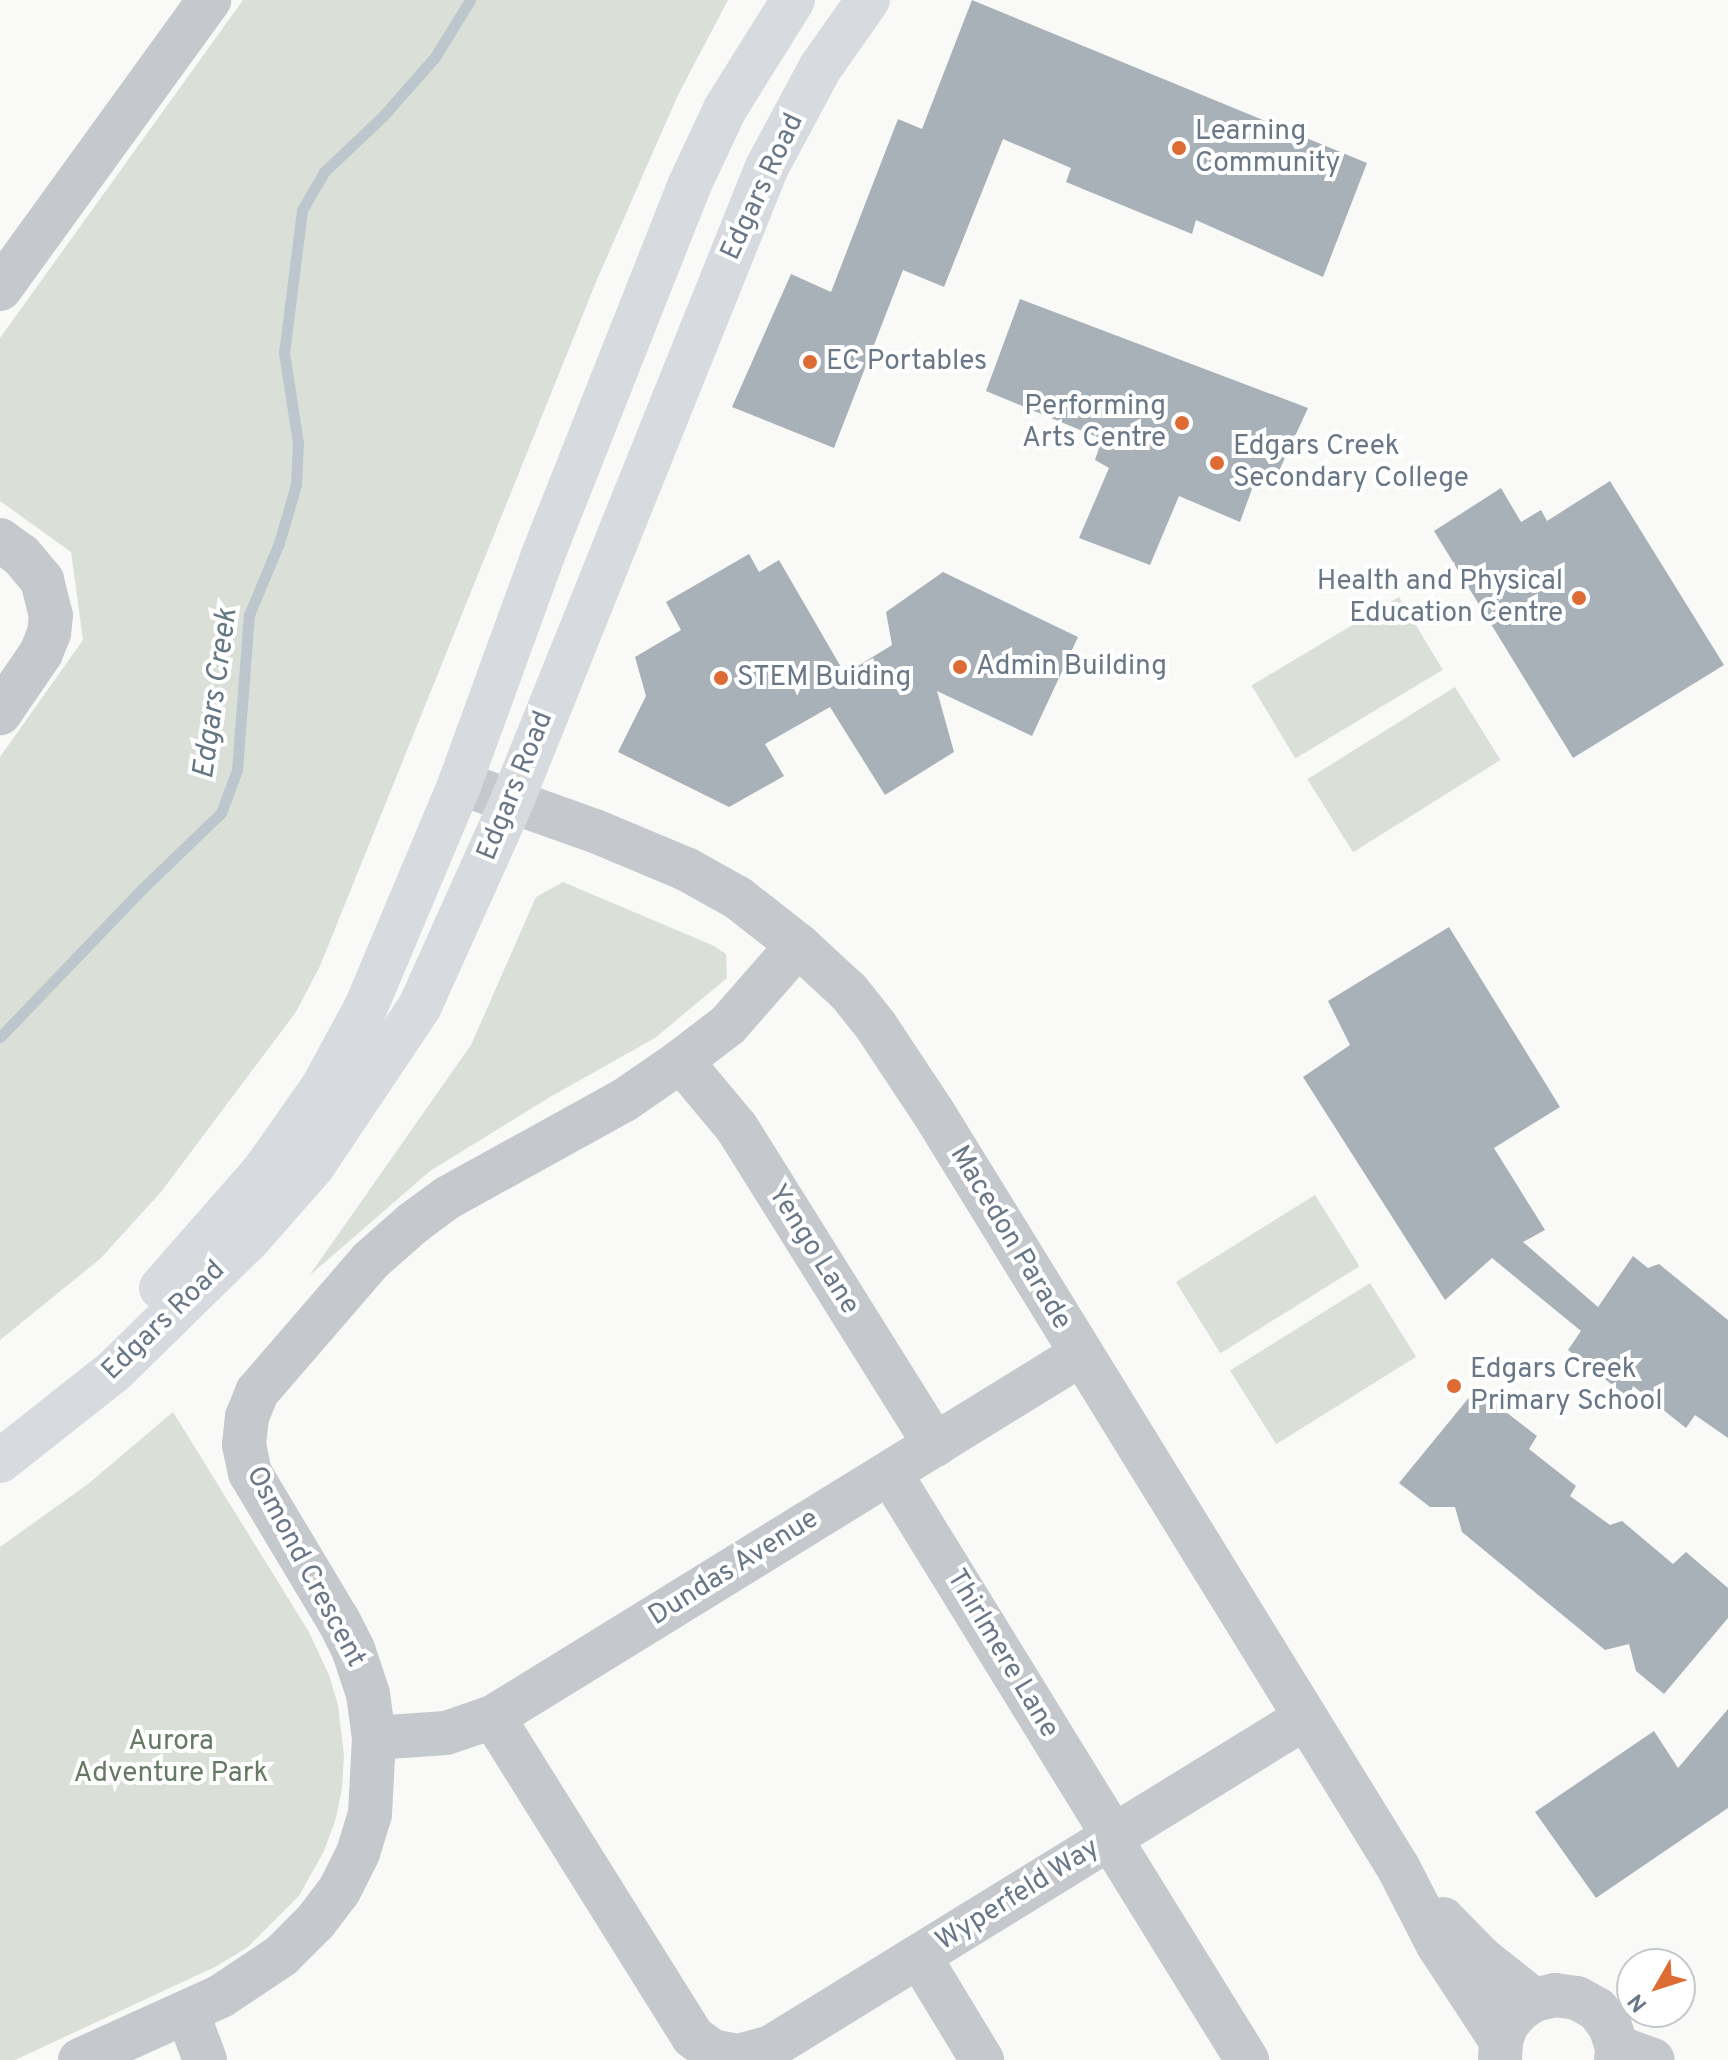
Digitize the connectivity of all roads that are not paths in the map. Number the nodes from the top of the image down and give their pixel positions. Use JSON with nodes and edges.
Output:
{"nodes":[{"id":1,"x":209,"y":0,"type":"edge"},
{"id":2,"x":793,"y":0,"type":"edge"},
{"id":3,"x":868,"y":0,"type":"edge"},
{"id":4,"x":0,"y":289,"type":"edge"},
{"id":5,"x":0,"y":540,"type":"edge"},
{"id":6,"x":0,"y":713,"type":"edge"},
{"id":7,"x":460,"y":783,"type":"junction"},
{"id":8,"x":512,"y":801,"type":"junction"},
{"id":9,"x":798,"y":945,"type":"junction"},
{"id":10,"x":681,"y":1061,"type":"junction"},
{"id":11,"x":1080,"y":1355,"type":"junction"},
{"id":12,"x":0,"y":1429,"type":"edge"},
{"id":13,"x":935,"y":1445,"type":"junction"},
{"id":14,"x":0,"y":1461,"type":"edge"},
{"id":15,"x":890,"y":1473,"type":"junction"},
{"id":16,"x":493,"y":1717,"type":"junction"},
{"id":17,"x":1305,"y":1718,"type":"junction"},
{"id":18,"x":374,"y":1738,"type":"junction"},
{"id":19,"x":1112,"y":1837,"type":"junction"},
{"id":20,"x":1399,"y":1869,"type":"junction"},
{"id":21,"x":919,"y":1956,"type":"junction"},
{"id":22,"x":1534,"y":2000,"type":"junction"},
{"id":23,"x":187,"y":2012,"type":"junction"},
{"id":24,"x":1500,"y":2050,"type":"edge"},
{"id":25,"x":1629,"y":2056,"type":"edge"},
{"id":26,"x":724,"y":2058,"type":"edge"},
{"id":27,"x":80,"y":2060,"type":"edge"},
{"id":28,"x":205,"y":2060,"type":"edge"},
{"id":29,"x":982,"y":2060,"type":"edge"},
{"id":30,"x":1247,"y":2060,"type":"edge"}],
"edges":[{"from":1,"to":4,"type":"street"},
{"from":2,"to":7,"type":"main road","name":"Edgars Road"},
{"from":3,"to":8,"type":"main road","name":"Edgars Road"},
{"from":5,"to":6,"type":"street"},
{"from":7,"to":8,"type":"street","name":"Macedon Parade"},
{"from":7,"to":12,"type":"main road","name":"Edgars Road"},
{"from":8,"to":9,"type":"street","name":"Macedon Parade"},
{"from":8,"to":14,"type":"main road","name":"Edgars Road"},
{"from":9,"to":10,"type":"street","name":"Osmond Crescent"},
{"from":9,"to":11,"type":"street","name":"Macedon Parade"},
{"from":10,"to":13,"type":"street","name":"Yengo Lane"},
{"from":10,"to":18,"type":"street","name":"Osmond Crescent"},
{"from":11,"to":13,"type":"street","name":"Dundas Avenue"},
{"from":11,"to":17,"type":"street","name":"Macedon Parade"},
{"from":13,"to":15,"type":"street","name":"Dundas Avenue"},
{"from":15,"to":16,"type":"street","name":"Dundas Avenue"},
{"from":15,"to":19,"type":"street","name":"Thirlmere Lane"},
{"from":16,"to":18,"type":"street","name":"Dundas Avenue"},
{"from":16,"to":26,"type":"street","name":"Wyperfeld Way"},
{"from":17,"to":19,"type":"street","name":"Wyperfeld Way"},
{"from":17,"to":20,"type":"street","name":"Macedon Parade"},
{"from":18,"to":23,"type":"street","name":"Osmond Crescent"},
{"from":19,"to":21,"type":"street","name":"Wyperfeld Way"},
{"from":19,"to":30,"type":"street","name":"Thirlmere Lane"},
{"from":20,"to":22,"type":"street","name":"Macedon Parade"},
{"from":20,"to":24,"type":"street","name":"Macedon Parade"},
{"from":21,"to":26,"type":"street","name":"Wyperfeld Way"},
{"from":21,"to":29,"type":"street"},
{"from":22,"to":24,"type":"street"},
{"from":22,"to":25,"type":"street"},
{"from":23,"to":27,"type":"street","name":"Osmond Crescent"},
{"from":23,"to":28,"type":"street"}]}
